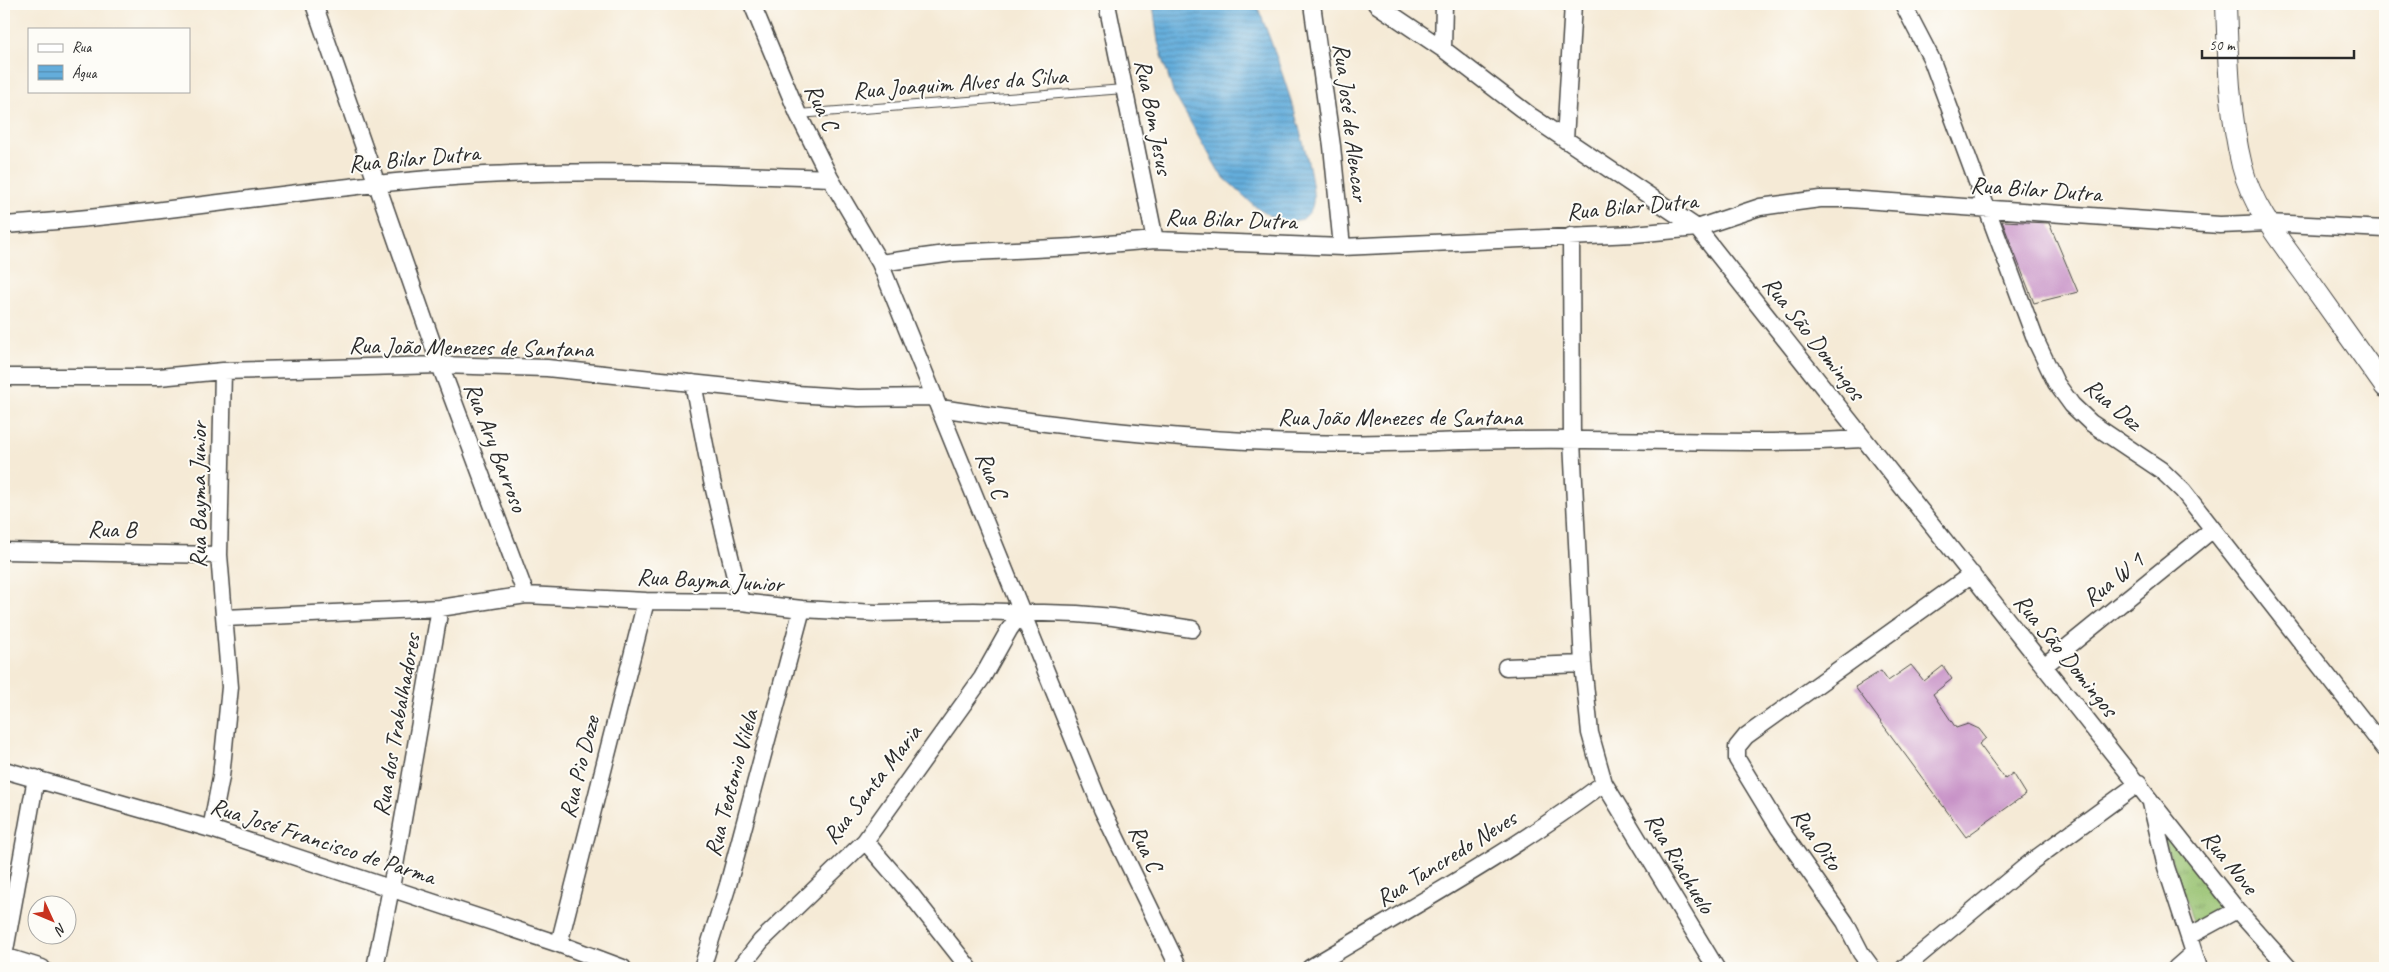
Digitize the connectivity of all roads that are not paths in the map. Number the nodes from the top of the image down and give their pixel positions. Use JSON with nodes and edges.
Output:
{"nodes":[{"id":1,"x":314,"y":4,"type":"edge"},
{"id":2,"x":752,"y":4,"type":"edge"},
{"id":3,"x":1107,"y":4,"type":"edge"},
{"id":4,"x":1312,"y":4,"type":"edge"},
{"id":5,"x":1376,"y":4,"type":"edge"},
{"id":6,"x":1444,"y":4,"type":"edge"},
{"id":7,"x":1572,"y":4,"type":"edge"},
{"id":8,"x":1903,"y":4,"type":"edge"},
{"id":9,"x":2226,"y":4,"type":"edge"},
{"id":10,"x":1443,"y":49,"type":"junction"},
{"id":11,"x":1124,"y":89,"type":"junction"},
{"id":12,"x":798,"y":114,"type":"junction"},
{"id":13,"x":1565,"y":140,"type":"junction"},
{"id":14,"x":830,"y":178,"type":"junction"},
{"id":15,"x":379,"y":184,"type":"junction"},
{"id":16,"x":1987,"y":209,"type":"junction"},
{"id":17,"x":2268,"y":223,"type":"junction"},
{"id":18,"x":4,"y":225,"type":"edge"},
{"id":19,"x":1697,"y":228,"type":"junction"},
{"id":20,"x":2385,"y":229,"type":"edge"},
{"id":21,"x":1571,"y":236,"type":"junction"},
{"id":22,"x":1155,"y":240,"type":"junction"},
{"id":23,"x":1342,"y":247,"type":"junction"},
{"id":24,"x":880,"y":263,"type":"junction"},
{"id":25,"x":440,"y":365,"type":"junction"},
{"id":26,"x":223,"y":371,"type":"junction"},
{"id":27,"x":4,"y":377,"type":"edge"},
{"id":28,"x":693,"y":383,"type":"junction"},
{"id":29,"x":2385,"y":387,"type":"edge"},
{"id":30,"x":938,"y":403,"type":"junction"},
{"id":31,"x":1862,"y":439,"type":"junction"},
{"id":32,"x":1572,"y":441,"type":"junction"},
{"id":33,"x":2213,"y":529,"type":"junction"},
{"id":34,"x":4,"y":551,"type":"edge"},
{"id":35,"x":219,"y":556,"type":"junction"},
{"id":36,"x":1972,"y":574,"type":"junction"},
{"id":37,"x":526,"y":595,"type":"junction"},
{"id":38,"x":646,"y":601,"type":"junction"},
{"id":39,"x":741,"y":602,"type":"junction"},
{"id":40,"x":440,"y":608,"type":"junction"},
{"id":41,"x":802,"y":609,"type":"junction"},
{"id":42,"x":1021,"y":614,"type":"junction"},
{"id":43,"x":225,"y":618,"type":"junction"},
{"id":44,"x":1192,"y":629,"type":"dead end"},
{"id":45,"x":1583,"y":664,"type":"junction"},
{"id":46,"x":2044,"y":666,"type":"junction"},
{"id":47,"x":1506,"y":667,"type":"dead end"},
{"id":48,"x":2385,"y":749,"type":"edge"},
{"id":49,"x":4,"y":770,"type":"edge"},
{"id":50,"x":36,"y":778,"type":"junction"},
{"id":51,"x":1604,"y":783,"type":"junction"},
{"id":52,"x":2139,"y":783,"type":"junction"},
{"id":53,"x":2151,"y":801,"type":"junction"},
{"id":54,"x":211,"y":829,"type":"junction"},
{"id":55,"x":865,"y":841,"type":"junction"},
{"id":56,"x":391,"y":888,"type":"junction"},
{"id":57,"x":2237,"y":910,"type":"junction"},
{"id":58,"x":2189,"y":936,"type":"junction"},
{"id":59,"x":559,"y":944,"type":"junction"},
{"id":60,"x":4,"y":956,"type":"edge"},
{"id":61,"x":2196,"y":961,"type":"edge"},
{"id":62,"x":42,"y":968,"type":"edge"},
{"id":63,"x":375,"y":968,"type":"edge"},
{"id":64,"x":623,"y":968,"type":"edge"},
{"id":65,"x":702,"y":968,"type":"edge"},
{"id":66,"x":740,"y":968,"type":"edge"},
{"id":67,"x":969,"y":968,"type":"edge"},
{"id":68,"x":1179,"y":968,"type":"edge"},
{"id":69,"x":1310,"y":968,"type":"edge"},
{"id":70,"x":1716,"y":968,"type":"edge"},
{"id":71,"x":1872,"y":968,"type":"edge"},
{"id":72,"x":1904,"y":968,"type":"edge"},
{"id":73,"x":2176,"y":968,"type":"edge"},
{"id":74,"x":2289,"y":968,"type":"edge"}],
"edges":[{"from":1,"to":15,"type":"street","name":"Rua Ary Barroso"},
{"from":2,"to":12,"type":"street","name":"Rua C"},
{"from":3,"to":11,"type":"street","name":"Rua Bom Jesus"},
{"from":4,"to":23,"type":"street","name":"Rua José de Alencar"},
{"from":5,"to":10,"type":"street","name":"Rua São Domingos"},
{"from":6,"to":10,"type":"street"},
{"from":7,"to":13,"type":"street"},
{"from":8,"to":16,"type":"street","name":"Rua Dez"},
{"from":9,"to":17,"type":"street"},
{"from":10,"to":13,"type":"street","name":"Rua São Domingos"},
{"from":11,"to":12,"type":"lane","name":"Rua Joaquim Alves da Silva"},
{"from":11,"to":22,"type":"street","name":"Rua Bom Jesus"},
{"from":12,"to":14,"type":"street","name":"Rua C"},
{"from":13,"to":19,"type":"street","name":"Rua São Domingos"},
{"from":14,"to":15,"type":"street","name":"Rua Bilar Dutra"},
{"from":14,"to":24,"type":"street","name":"Rua C"},
{"from":15,"to":18,"type":"street","name":"Rua Bilar Dutra"},
{"from":15,"to":25,"type":"street","name":"Rua Ary Barroso"},
{"from":16,"to":17,"type":"street","name":"Rua Bilar Dutra"},
{"from":16,"to":19,"type":"street","name":"Rua Bilar Dutra"},
{"from":16,"to":33,"type":"street","name":"Rua Dez"},
{"from":17,"to":20,"type":"street","name":"Rua Bilar Dutra"},
{"from":17,"to":29,"type":"street"},
{"from":19,"to":21,"type":"street","name":"Rua Bilar Dutra"},
{"from":19,"to":31,"type":"street","name":"Rua São Domingos"},
{"from":21,"to":23,"type":"street","name":"Rua Bilar Dutra"},
{"from":21,"to":32,"type":"street","name":"Rua Riachuelo"},
{"from":22,"to":23,"type":"street","name":"Rua Bilar Dutra"},
{"from":22,"to":24,"type":"street","name":"Rua Bilar Dutra"},
{"from":24,"to":30,"type":"street","name":"Rua C"},
{"from":25,"to":26,"type":"street","name":"Rua João Menezes de Santana"},
{"from":25,"to":28,"type":"street","name":"Rua João Menezes de Santana"},
{"from":25,"to":37,"type":"street","name":"Rua Ary Barroso"},
{"from":26,"to":27,"type":"street","name":"Rua João Menezes de Santana"},
{"from":26,"to":35,"type":"street","name":"Rua Bayma Junior"},
{"from":28,"to":30,"type":"street","name":"Rua João Menezes de Santana"},
{"from":28,"to":39,"type":"street"},
{"from":30,"to":32,"type":"street","name":"Rua João Menezes de Santana"},
{"from":30,"to":42,"type":"street","name":"Rua C"},
{"from":31,"to":32,"type":"street","name":"Rua João Menezes de Santana"},
{"from":31,"to":36,"type":"street","name":"Rua São Domingos"},
{"from":32,"to":45,"type":"street","name":"Rua Riachuelo"},
{"from":33,"to":46,"type":"street","name":"Rua W 1"},
{"from":33,"to":48,"type":"street","name":"Rua Dez"},
{"from":34,"to":35,"type":"street","name":"Rua B"},
{"from":35,"to":43,"type":"street","name":"Rua Bayma Junior"},
{"from":36,"to":46,"type":"street","name":"Rua São Domingos"},
{"from":36,"to":71,"type":"street","name":"Rua Oito"},
{"from":37,"to":38,"type":"street","name":"Rua Bayma Junior"},
{"from":37,"to":40,"type":"street","name":"Rua Bayma Junior"},
{"from":38,"to":39,"type":"street","name":"Rua Bayma Junior"},
{"from":38,"to":59,"type":"street","name":"Rua Pio Doze"},
{"from":39,"to":41,"type":"street","name":"Rua Bayma Junior"},
{"from":40,"to":43,"type":"street","name":"Rua Bayma Junior"},
{"from":40,"to":56,"type":"street","name":"Rua dos Trabalhadores"},
{"from":41,"to":42,"type":"street","name":"Rua Bayma Junior"},
{"from":41,"to":65,"type":"street","name":"Rua Teotonio Vilela"},
{"from":42,"to":44,"type":"street","name":"Rua Bayma Junior"},
{"from":42,"to":55,"type":"street","name":"Rua Santa Maria"},
{"from":42,"to":68,"type":"street","name":"Rua C"},
{"from":43,"to":54,"type":"street","name":"Rua Bayma Junior"},
{"from":45,"to":47,"type":"street"},
{"from":45,"to":51,"type":"street","name":"Rua Riachuelo"},
{"from":46,"to":52,"type":"street","name":"Rua São Domingos"},
{"from":49,"to":50,"type":"street","name":"Rua José Francisco de Parma"},
{"from":50,"to":54,"type":"street","name":"Rua José Francisco de Parma"},
{"from":50,"to":60,"type":"street"},
{"from":51,"to":69,"type":"street","name":"Rua Tancredo Neves"},
{"from":51,"to":70,"type":"street","name":"Rua Riachuelo"},
{"from":52,"to":53,"type":"street","name":"Rua Nove"},
{"from":52,"to":72,"type":"street"},
{"from":53,"to":57,"type":"street","name":"Rua Nove"},
{"from":53,"to":58,"type":"street"},
{"from":54,"to":56,"type":"street","name":"Rua José Francisco de Parma"},
{"from":55,"to":66,"type":"street","name":"Rua Santa Maria"},
{"from":55,"to":67,"type":"street"},
{"from":56,"to":59,"type":"street","name":"Rua José Francisco de Parma"},
{"from":56,"to":63,"type":"street","name":"Rua dos Trabalhadores"},
{"from":57,"to":58,"type":"street"},
{"from":57,"to":74,"type":"street","name":"Rua Nove"},
{"from":58,"to":61,"type":"street"},
{"from":59,"to":64,"type":"street","name":"Rua José Francisco de Parma"},
{"from":60,"to":62,"type":"street"},
{"from":61,"to":73,"type":"street"}]}
